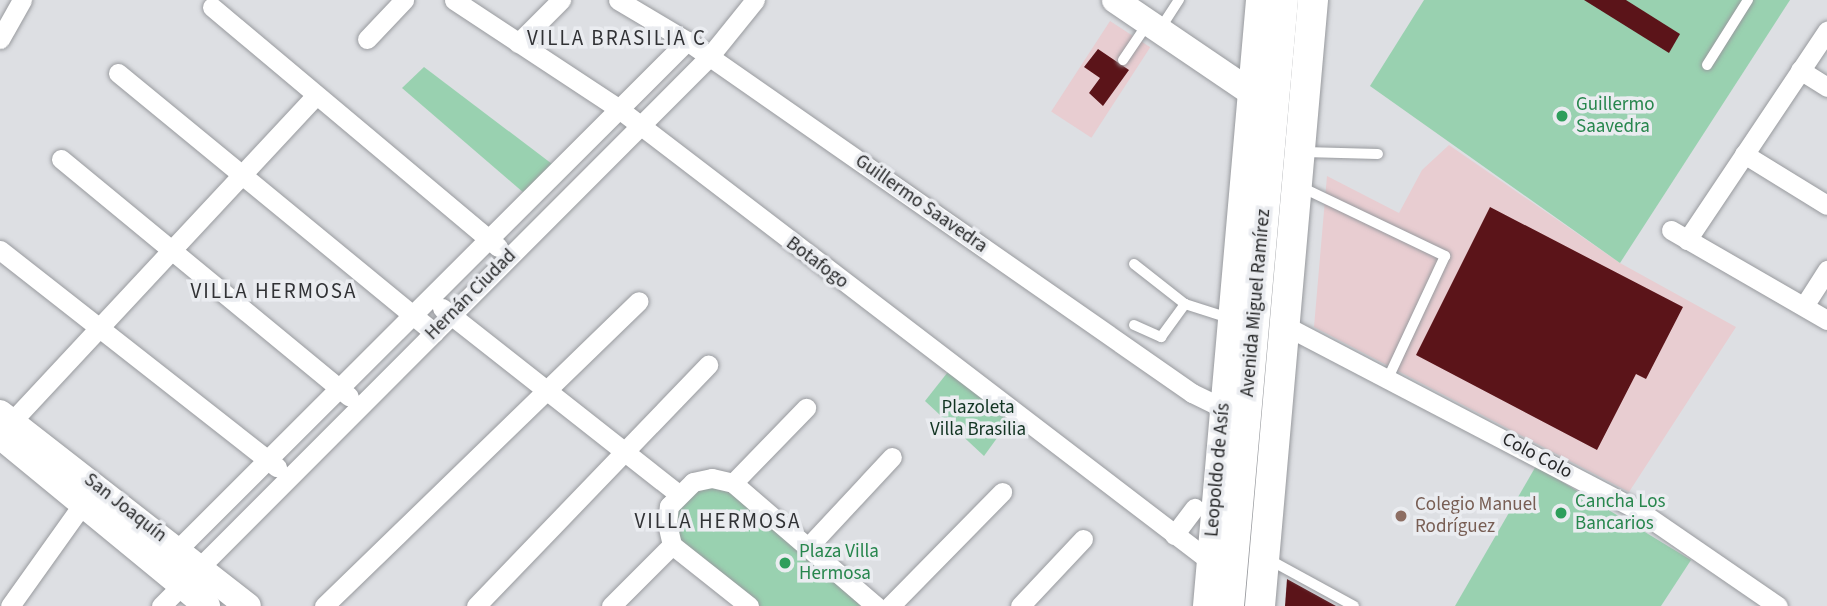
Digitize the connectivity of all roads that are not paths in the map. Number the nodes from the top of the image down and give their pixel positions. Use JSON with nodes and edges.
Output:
{"nodes":[{"id":1,"x":22,"y":0,"type":"edge"},
{"id":2,"x":404,"y":0,"type":"edge"},
{"id":3,"x":454,"y":0,"type":"edge"},
{"id":4,"x":561,"y":0,"type":"edge"},
{"id":5,"x":618,"y":0,"type":"edge"},
{"id":6,"x":755,"y":0,"type":"edge"},
{"id":7,"x":1115,"y":0,"type":"edge"},
{"id":8,"x":1180,"y":0,"type":"edge"},
{"id":9,"x":1259,"y":0,"type":"edge"},
{"id":10,"x":1283,"y":0,"type":"edge"},
{"id":11,"x":1312,"y":0,"type":"edge"},
{"id":12,"x":1748,"y":0,"type":"edge"},
{"id":13,"x":212,"y":7,"type":"dead end"},
{"id":14,"x":1154,"y":26,"type":"junction"},
{"id":15,"x":1827,"y":31,"type":"edge"},
{"id":16,"x":0,"y":39,"type":"edge"},
{"id":17,"x":367,"y":39,"type":"dead end"},
{"id":18,"x":687,"y":41,"type":"junction"},
{"id":19,"x":518,"y":43,"type":"junction"},
{"id":20,"x":709,"y":57,"type":"junction"},
{"id":21,"x":1124,"y":60,"type":"dead end"},
{"id":22,"x":1707,"y":65,"type":"dead end"},
{"id":23,"x":1801,"y":70,"type":"junction"},
{"id":24,"x":118,"y":73,"type":"dead end"},
{"id":25,"x":1827,"y":87,"type":"edge"},
{"id":26,"x":314,"y":97,"type":"junction"},
{"id":27,"x":1261,"y":99,"type":"junction"},
{"id":28,"x":619,"y":109,"type":"junction"},
{"id":29,"x":639,"y":128,"type":"junction"},
{"id":30,"x":1301,"y":139,"type":"junction"},
{"id":31,"x":1378,"y":153,"type":"dead end"},
{"id":32,"x":1744,"y":154,"type":"junction"},
{"id":33,"x":61,"y":159,"type":"dead end"},
{"id":34,"x":243,"y":173,"type":"junction"},
{"id":35,"x":1297,"y":185,"type":"junction"},
{"id":36,"x":1827,"y":205,"type":"edge"},
{"id":37,"x":1263,"y":218,"type":"junction"},
{"id":38,"x":489,"y":238,"type":"junction"},
{"id":39,"x":172,"y":248,"type":"junction"},
{"id":40,"x":0,"y":250,"type":"edge"},
{"id":41,"x":509,"y":257,"type":"junction"},
{"id":42,"x":1134,"y":264,"type":"dead end"},
{"id":43,"x":1827,"y":270,"type":"edge"},
{"id":44,"x":430,"y":297,"type":"junction"},
{"id":45,"x":639,"y":301,"type":"dead end"},
{"id":46,"x":1185,"y":304,"type":"junction"},
{"id":47,"x":1804,"y":306,"type":"junction"},
{"id":48,"x":414,"y":314,"type":"junction"},
{"id":49,"x":450,"y":316,"type":"junction"},
{"id":50,"x":1232,"y":318,"type":"junction"},
{"id":51,"x":1827,"y":320,"type":"edge"},
{"id":52,"x":1134,"y":325,"type":"dead end"},
{"id":53,"x":1284,"y":325,"type":"junction"},
{"id":54,"x":98,"y":326,"type":"junction"},
{"id":55,"x":433,"y":333,"type":"junction"},
{"id":56,"x":708,"y":365,"type":"dead end"},
{"id":57,"x":1388,"y":378,"type":"junction"},
{"id":58,"x":340,"y":388,"type":"junction"},
{"id":59,"x":549,"y":391,"type":"junction"},
{"id":60,"x":360,"y":406,"type":"junction"},
{"id":61,"x":807,"y":408,"type":"dead end"},
{"id":62,"x":1223,"y":408,"type":"junction"},
{"id":63,"x":3,"y":426,"type":"edge"},
{"id":64,"x":625,"y":451,"type":"junction"},
{"id":65,"x":892,"y":457,"type":"dead end"},
{"id":66,"x":269,"y":458,"type":"junction"},
{"id":67,"x":288,"y":478,"type":"junction"},
{"id":68,"x":733,"y":483,"type":"junction"},
{"id":69,"x":1002,"y":492,"type":"dead end"},
{"id":70,"x":677,"y":493,"type":"junction"},
{"id":71,"x":82,"y":505,"type":"junction"},
{"id":72,"x":1194,"y":508,"type":"dead end"},
{"id":73,"x":1174,"y":535,"type":"junction"},
{"id":74,"x":1083,"y":539,"type":"dead end"},
{"id":75,"x":672,"y":545,"type":"junction"},
{"id":76,"x":808,"y":547,"type":"junction"},
{"id":77,"x":1265,"y":557,"type":"junction"},
{"id":78,"x":169,"y":558,"type":"junction"},
{"id":79,"x":1210,"y":561,"type":"junction"},
{"id":80,"x":190,"y":576,"type":"junction"},
{"id":81,"x":10,"y":606,"type":"edge"},
{"id":82,"x":161,"y":606,"type":"edge"},
{"id":83,"x":207,"y":606,"type":"edge"},
{"id":84,"x":248,"y":606,"type":"edge"},
{"id":85,"x":324,"y":606,"type":"edge"},
{"id":86,"x":476,"y":606,"type":"edge"},
{"id":87,"x":611,"y":606,"type":"edge"},
{"id":88,"x":749,"y":606,"type":"edge"},
{"id":89,"x":876,"y":606,"type":"edge"},
{"id":90,"x":890,"y":606,"type":"edge"},
{"id":91,"x":1020,"y":606,"type":"edge"},
{"id":92,"x":1206,"y":606,"type":"edge"},
{"id":93,"x":1229,"y":606,"type":"edge"},
{"id":94,"x":1261,"y":606,"type":"edge"},
{"id":95,"x":1354,"y":606,"type":"edge"},
{"id":96,"x":1778,"y":606,"type":"edge"}],
"edges":[{"from":1,"to":16,"type":"street"},
{"from":2,"to":17,"type":"street"},
{"from":3,"to":19,"type":"street","name":"Botafogo"},
{"from":4,"to":19,"type":"street"},
{"from":5,"to":18,"type":"street","name":"Guillermo Saavedra"},
{"from":6,"to":20,"type":"street","name":"Hernán Ciudad"},
{"from":7,"to":14,"type":"street"},
{"from":8,"to":14,"type":"lane"},
{"from":9,"to":27,"type":"street","name":"Leopoldo de Asís"},
{"from":10,"to":27,"type":"main road","name":"Avenida Miguel Ramírez"},
{"from":11,"to":30,"type":"main road","name":"Avenida Miguel Ramírez"},
{"from":12,"to":22,"type":"lane"},
{"from":13,"to":26,"type":"street"},
{"from":14,"to":21,"type":"lane"},
{"from":14,"to":27,"type":"street"},
{"from":15,"to":23,"type":"street"},
{"from":18,"to":20,"type":"street","name":"Guillermo Saavedra"},
{"from":18,"to":28,"type":"street","name":"Hernán Ciudad"},
{"from":19,"to":28,"type":"street","name":"Botafogo"},
{"from":20,"to":29,"type":"street","name":"Hernán Ciudad"},
{"from":20,"to":62,"type":"street","name":"Guillermo Saavedra"},
{"from":23,"to":25,"type":"street"},
{"from":23,"to":32,"type":"street"},
{"from":24,"to":34,"type":"street"},
{"from":26,"to":34,"type":"street"},
{"from":26,"to":38,"type":"street"},
{"from":27,"to":30,"type":"street"},
{"from":27,"to":37,"type":"main road","name":"Avenida Miguel Ramírez"},
{"from":27,"to":50,"type":"street","name":"Leopoldo de Asís"},
{"from":28,"to":29,"type":"street","name":"Botafogo"},
{"from":28,"to":38,"type":"street","name":"Hernán Ciudad"},
{"from":29,"to":41,"type":"street","name":"Hernán Ciudad"},
{"from":29,"to":73,"type":"street","name":"Botafogo"},
{"from":30,"to":31,"type":"lane"},
{"from":30,"to":35,"type":"main road","name":"Avenida Miguel Ramírez"},
{"from":32,"to":36,"type":"street"},
{"from":32,"to":47,"type":"street"},
{"from":33,"to":39,"type":"street"},
{"from":34,"to":39,"type":"street"},
{"from":34,"to":48,"type":"street"},
{"from":35,"to":53,"type":"main road","name":"Avenida Miguel Ramírez"},
{"from":35,"to":57,"type":"lane"},
{"from":37,"to":53,"type":"main road"},
{"from":37,"to":93,"type":"main road","name":"Avenida Miguel Ramírez"},
{"from":38,"to":41,"type":"street"},
{"from":38,"to":44,"type":"street","name":"Hernán Ciudad"},
{"from":39,"to":54,"type":"street"},
{"from":39,"to":58,"type":"street"},
{"from":40,"to":54,"type":"street"},
{"from":41,"to":49,"type":"street","name":"Hernán Ciudad"},
{"from":42,"to":46,"type":"lane"},
{"from":43,"to":47,"type":"street"},
{"from":44,"to":48,"type":"street","name":"Hernán Ciudad"},
{"from":44,"to":49,"type":"street"},
{"from":45,"to":59,"type":"street"},
{"from":46,"to":50,"type":"lane"},
{"from":46,"to":52,"type":"lane"},
{"from":47,"to":51,"type":"street"},
{"from":48,"to":55,"type":"street"},
{"from":48,"to":58,"type":"street","name":"Hernán Ciudad"},
{"from":49,"to":55,"type":"street","name":"Hernán Ciudad"},
{"from":49,"to":59,"type":"street"},
{"from":50,"to":62,"type":"street","name":"Leopoldo de Asís"},
{"from":53,"to":57,"type":"street","name":"Colo Colo"},
{"from":53,"to":77,"type":"main road","name":"Avenida Miguel Ramírez"},
{"from":54,"to":63,"type":"street"},
{"from":54,"to":66,"type":"street"},
{"from":55,"to":60,"type":"street","name":"Hernán Ciudad"},
{"from":56,"to":64,"type":"street"},
{"from":57,"to":96,"type":"street","name":"Colo Colo"},
{"from":58,"to":60,"type":"street"},
{"from":58,"to":66,"type":"street","name":"Hernán Ciudad"},
{"from":59,"to":64,"type":"street"},
{"from":59,"to":85,"type":"street"},
{"from":60,"to":67,"type":"street","name":"Hernán Ciudad"},
{"from":61,"to":68,"type":"street"},
{"from":62,"to":79,"type":"street","name":"Leopoldo de Asís"},
{"from":63,"to":71,"type":"street","name":"San Joaquín"},
{"from":63,"to":78,"type":"street","name":"San Joaquín"},
{"from":64,"to":70,"type":"street"},
{"from":64,"to":86,"type":"street"},
{"from":65,"to":76,"type":"street"},
{"from":66,"to":67,"type":"street"},
{"from":66,"to":78,"type":"street","name":"Hernán Ciudad"},
{"from":67,"to":80,"type":"street","name":"Hernán Ciudad"},
{"from":68,"to":70,"type":"street"},
{"from":68,"to":76,"type":"street"},
{"from":69,"to":90,"type":"street"},
{"from":70,"to":75,"type":"street"},
{"from":71,"to":78,"type":"street","name":"San Joaquín"},
{"from":71,"to":81,"type":"street"},
{"from":72,"to":73,"type":"street"},
{"from":73,"to":79,"type":"street","name":"Botafogo"},
{"from":74,"to":91,"type":"street"},
{"from":75,"to":87,"type":"street"},
{"from":75,"to":88,"type":"street"},
{"from":76,"to":89,"type":"street"},
{"from":77,"to":94,"type":"main road","name":"Avenida Miguel Ramírez"},
{"from":77,"to":95,"type":"lane"},
{"from":78,"to":80,"type":"street","name":"San Joaquín"},
{"from":79,"to":92,"type":"street","name":"Leopoldo de Asís"},
{"from":80,"to":82,"type":"street","name":"Hernán Ciudad"},
{"from":80,"to":83,"type":"street","name":"San Joaquín"},
{"from":80,"to":84,"type":"street","name":"San Joaquín"}]}
